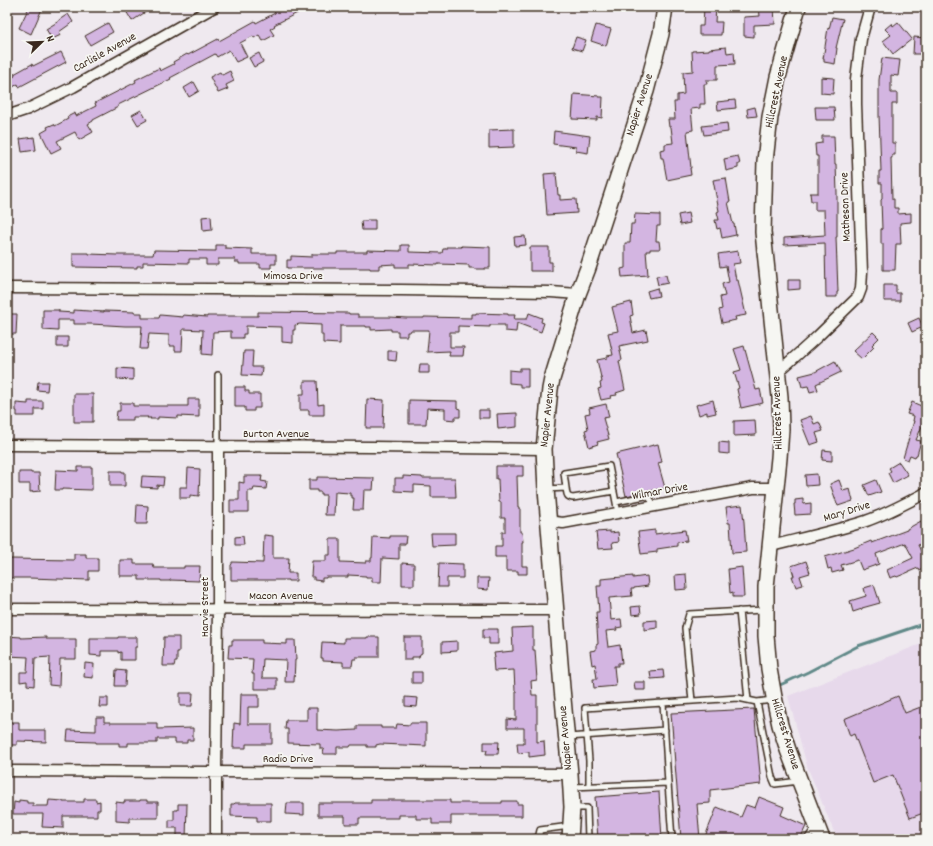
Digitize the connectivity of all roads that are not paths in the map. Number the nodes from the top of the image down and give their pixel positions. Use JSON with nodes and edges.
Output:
{"nodes":[{"id":1,"x":214,"y":7,"type":"edge"},
{"id":2,"x":665,"y":7,"type":"edge"},
{"id":3,"x":798,"y":7,"type":"edge"},
{"id":4,"x":870,"y":7,"type":"edge"},
{"id":5,"x":7,"y":116,"type":"edge"},
{"id":6,"x":7,"y":288,"type":"edge"},
{"id":7,"x":578,"y":294,"type":"junction"},
{"id":8,"x":777,"y":373,"type":"junction"},
{"id":9,"x":218,"y":374,"type":"dead end"},
{"id":10,"x":7,"y":445,"type":"edge"},
{"id":11,"x":218,"y":447,"type":"junction"},
{"id":12,"x":544,"y":449,"type":"junction"},
{"id":13,"x":566,"y":488,"type":"junction"},
{"id":14,"x":776,"y":488,"type":"junction"},
{"id":15,"x":546,"y":489,"type":"junction"},
{"id":16,"x":614,"y":491,"type":"junction"},
{"id":17,"x":926,"y":492,"type":"edge"},
{"id":18,"x":616,"y":502,"type":"junction"},
{"id":19,"x":654,"y":506,"type":"junction"},
{"id":20,"x":618,"y":513,"type":"junction"},
{"id":21,"x":548,"y":521,"type":"junction"},
{"id":22,"x":771,"y":546,"type":"junction"},
{"id":23,"x":7,"y":609,"type":"edge"},
{"id":24,"x":218,"y":609,"type":"junction"},
{"id":25,"x":766,"y":609,"type":"junction"},
{"id":26,"x":556,"y":610,"type":"junction"},
{"id":27,"x":739,"y":611,"type":"junction"},
{"id":28,"x":748,"y":700,"type":"junction"},
{"id":29,"x":774,"y":700,"type":"junction"},
{"id":30,"x":692,"y":701,"type":"junction"},
{"id":31,"x":757,"y":702,"type":"junction"},
{"id":32,"x":663,"y":703,"type":"junction"},
{"id":33,"x":665,"y":730,"type":"junction"},
{"id":34,"x":587,"y":735,"type":"junction"},
{"id":35,"x":566,"y":737,"type":"junction"},
{"id":36,"x":7,"y":771,"type":"edge"},
{"id":37,"x":216,"y":772,"type":"junction"},
{"id":38,"x":570,"y":780,"type":"junction"},
{"id":39,"x":800,"y":781,"type":"junction"},
{"id":40,"x":668,"y":783,"type":"junction"},
{"id":41,"x":589,"y":786,"type":"junction"},
{"id":42,"x":572,"y":808,"type":"junction"},
{"id":43,"x":820,"y":832,"type":"edge"},
{"id":44,"x":570,"y":833,"type":"edge"},
{"id":45,"x":540,"y":838,"type":"edge"},
{"id":46,"x":216,"y":839,"type":"edge"},
{"id":47,"x":533,"y":839,"type":"edge"},
{"id":48,"x":588,"y":839,"type":"edge"},
{"id":49,"x":672,"y":839,"type":"edge"},
{"id":50,"x":807,"y":839,"type":"edge"}],
"edges":[{"from":1,"to":5,"type":"street","name":"Carlisle Avenue"},
{"from":2,"to":7,"type":"street","name":"Napier Avenue"},
{"from":3,"to":8,"type":"street","name":"Hillcrest Avenue"},
{"from":4,"to":8,"type":"street","name":"Matheson Drive"},
{"from":6,"to":7,"type":"street","name":"Mimosa Drive"},
{"from":7,"to":12,"type":"street","name":"Napier Avenue"},
{"from":8,"to":14,"type":"street","name":"Hillcrest Avenue"},
{"from":9,"to":11,"type":"lane","name":"Harvie Street"},
{"from":10,"to":11,"type":"street","name":"Burton Avenue"},
{"from":11,"to":12,"type":"street","name":"Burton Avenue"},
{"from":11,"to":24,"type":"street","name":"Harvie Street"},
{"from":12,"to":15,"type":"street","name":"Napier Avenue"},
{"from":13,"to":15,"type":"lane"},
{"from":13,"to":16,"type":"lane"},
{"from":13,"to":16,"type":"lane"},
{"from":14,"to":19,"type":"street","name":"Wilmar Drive"},
{"from":14,"to":22,"type":"street","name":"Hillcrest Avenue"},
{"from":15,"to":21,"type":"street","name":"Napier Avenue"},
{"from":16,"to":18,"type":"lane"},
{"from":17,"to":22,"type":"street","name":"Mary Drive"},
{"from":18,"to":19,"type":"lane"},
{"from":18,"to":20,"type":"lane"},
{"from":19,"to":20,"type":"street","name":"Wilmar Drive"},
{"from":20,"to":21,"type":"street","name":"Wilmar Drive"},
{"from":21,"to":26,"type":"street","name":"Napier Avenue"},
{"from":22,"to":25,"type":"street","name":"Hillcrest Avenue"},
{"from":23,"to":24,"type":"street","name":"Macon Avenue"},
{"from":24,"to":26,"type":"street","name":"Macon Avenue"},
{"from":24,"to":37,"type":"street","name":"Harvie Street"},
{"from":25,"to":27,"type":"lane"},
{"from":25,"to":29,"type":"street","name":"Hillcrest Avenue"},
{"from":26,"to":35,"type":"street","name":"Napier Avenue"},
{"from":27,"to":28,"type":"lane"},
{"from":27,"to":30,"type":"lane"},
{"from":28,"to":30,"type":"lane"},
{"from":28,"to":31,"type":"lane"},
{"from":29,"to":31,"type":"lane"},
{"from":29,"to":39,"type":"street","name":"Hillcrest Avenue"},
{"from":30,"to":32,"type":"lane"},
{"from":31,"to":39,"type":"lane"},
{"from":32,"to":33,"type":"lane"},
{"from":32,"to":34,"type":"lane"},
{"from":33,"to":34,"type":"lane"},
{"from":33,"to":40,"type":"lane"},
{"from":34,"to":35,"type":"lane"},
{"from":34,"to":41,"type":"lane"},
{"from":35,"to":38,"type":"street","name":"Napier Avenue"},
{"from":36,"to":37,"type":"street","name":"Radio Drive"},
{"from":37,"to":38,"type":"street","name":"Radio Drive"},
{"from":37,"to":46,"type":"street","name":"Harvie Street"},
{"from":38,"to":41,"type":"lane"},
{"from":38,"to":42,"type":"street","name":"Napier Avenue"},
{"from":39,"to":43,"type":"street","name":"Hillcrest Avenue"},
{"from":40,"to":41,"type":"lane"},
{"from":40,"to":49,"type":"lane"},
{"from":42,"to":44,"type":"street","name":"Napier Avenue"},
{"from":42,"to":48,"type":"lane"},
{"from":43,"to":50,"type":"lane"},
{"from":44,"to":45,"type":"lane"},
{"from":45,"to":47,"type":"lane"}]}
